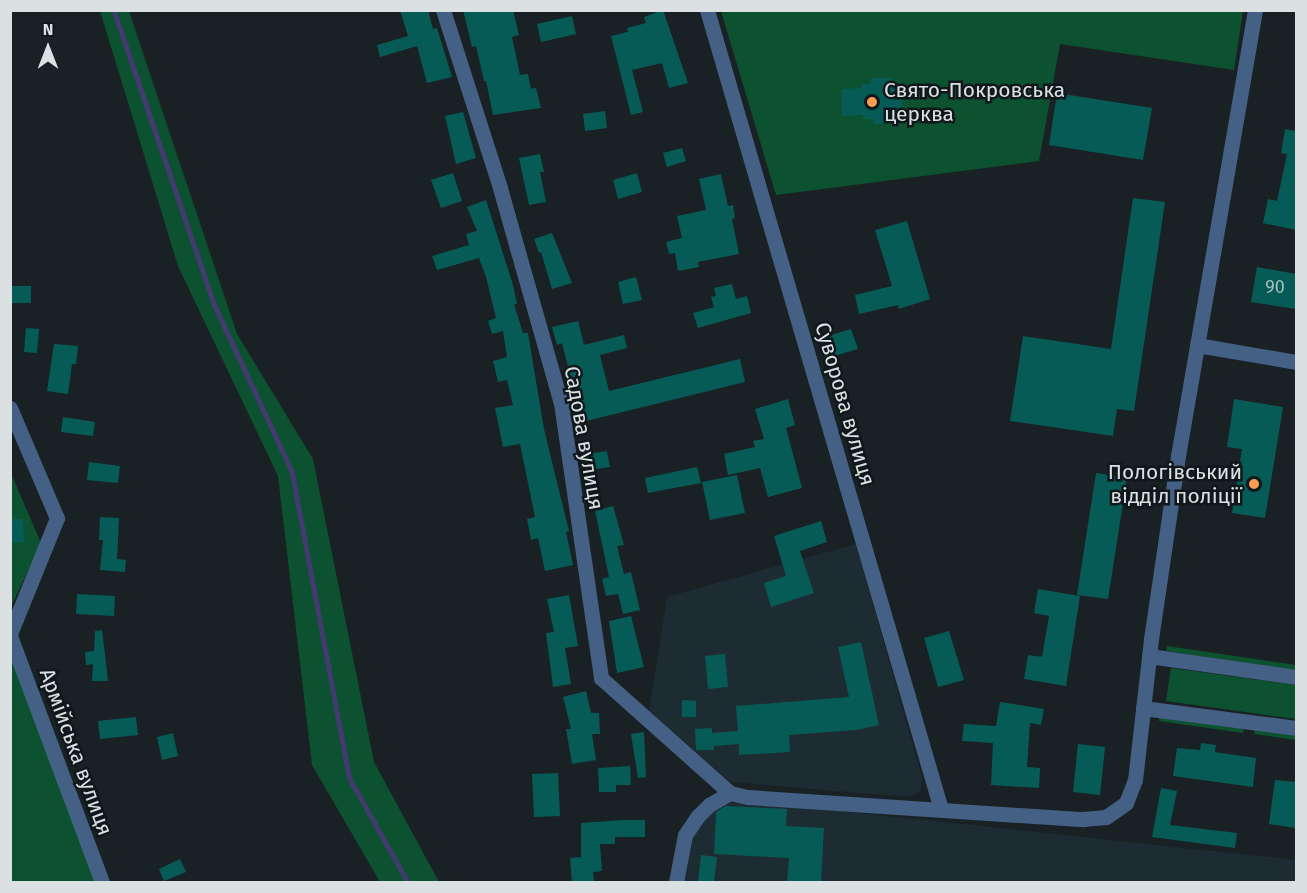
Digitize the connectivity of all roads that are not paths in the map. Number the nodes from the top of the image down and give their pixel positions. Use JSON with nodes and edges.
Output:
{"nodes":[{"id":1,"x":443,"y":10,"type":"edge"},
{"id":2,"x":707,"y":10,"type":"edge"},
{"id":3,"x":1255,"y":10,"type":"edge"},
{"id":4,"x":1197,"y":345,"type":"junction"},
{"id":5,"x":1296,"y":362,"type":"edge"},
{"id":6,"x":10,"y":408,"type":"edge"},
{"id":7,"x":10,"y":635,"type":"edge"},
{"id":8,"x":1149,"y":656,"type":"junction"},
{"id":9,"x":1296,"y":676,"type":"edge"},
{"id":10,"x":1143,"y":708,"type":"junction"},
{"id":11,"x":1296,"y":728,"type":"edge"},
{"id":12,"x":730,"y":794,"type":"junction"},
{"id":13,"x":941,"y":809,"type":"junction"},
{"id":14,"x":102,"y":882,"type":"edge"},
{"id":15,"x":676,"y":882,"type":"edge"}],
"edges":[{"from":1,"to":12,"type":"street","name":"Садова вулиця"},
{"from":2,"to":13,"type":"street","name":"Суворова вулиця"},
{"from":3,"to":4,"type":"street"},
{"from":4,"to":5,"type":"street"},
{"from":4,"to":8,"type":"street"},
{"from":6,"to":7,"type":"street","name":"Армійська вулиця"},
{"from":7,"to":14,"type":"street","name":"Армійська вулиця"},
{"from":8,"to":9,"type":"street"},
{"from":8,"to":10,"type":"street"},
{"from":10,"to":11,"type":"street"},
{"from":10,"to":13,"type":"street"},
{"from":12,"to":13,"type":"street"},
{"from":12,"to":15,"type":"street"}]}
